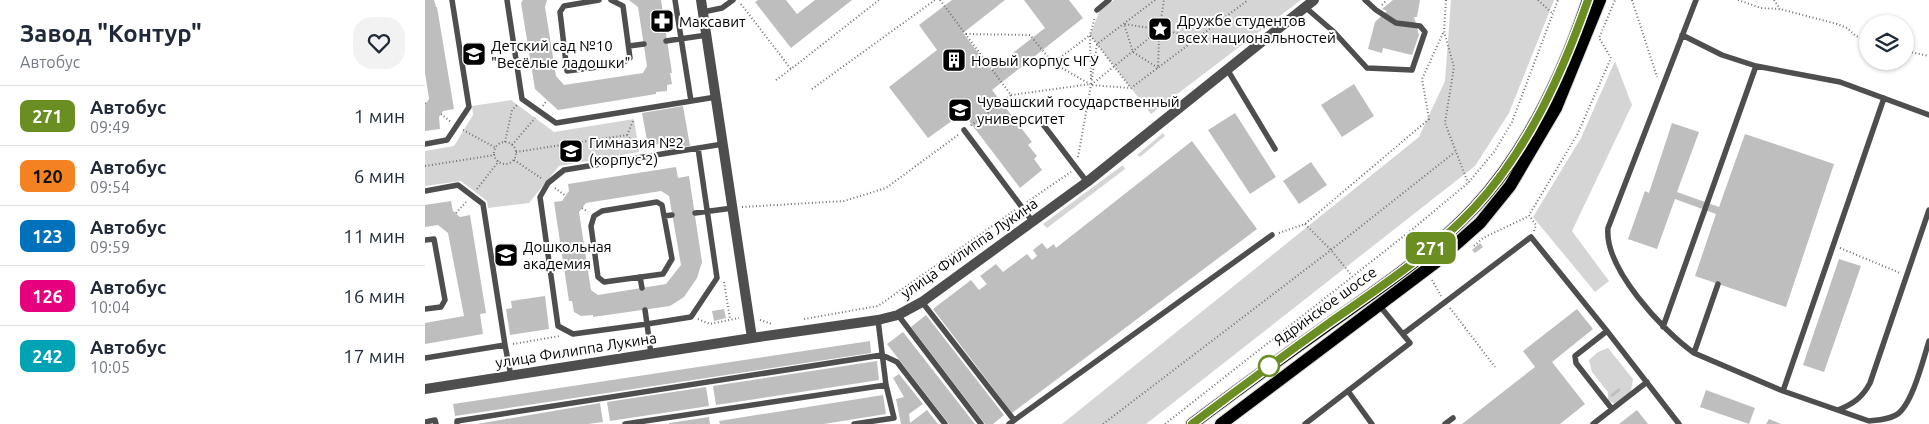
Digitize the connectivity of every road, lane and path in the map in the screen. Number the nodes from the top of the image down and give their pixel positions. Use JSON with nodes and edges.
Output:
{"nodes":[{"id":1,"x":452,"y":0,"type":"edge"},
{"id":2,"x":507,"y":0,"type":"edge"},
{"id":3,"x":599,"y":0,"type":"edge"},
{"id":4,"x":611,"y":0,"type":"edge"},
{"id":5,"x":675,"y":0,"type":"edge"},
{"id":6,"x":701,"y":0,"type":"edge"},
{"id":7,"x":733,"y":0,"type":"edge"},
{"id":8,"x":879,"y":0,"type":"edge"},
{"id":9,"x":935,"y":0,"type":"edge"},
{"id":10,"x":940,"y":0,"type":"edge"},
{"id":11,"x":1109,"y":0,"type":"edge"},
{"id":12,"x":1155,"y":0,"type":"edge"},
{"id":13,"x":1163,"y":0,"type":"edge"},
{"id":14,"x":1248,"y":0,"type":"edge"},
{"id":15,"x":1314,"y":0,"type":"edge"},
{"id":16,"x":1365,"y":0,"type":"edge"},
{"id":17,"x":1446,"y":0,"type":"edge"},
{"id":18,"x":1538,"y":0,"type":"edge"},
{"id":19,"x":1558,"y":0,"type":"edge"},
{"id":20,"x":1588,"y":0,"type":"edge"},
{"id":21,"x":1600,"y":0,"type":"edge"},
{"id":22,"x":1615,"y":0,"type":"edge"},
{"id":23,"x":1632,"y":0,"type":"edge"},
{"id":24,"x":1696,"y":0,"type":"edge"},
{"id":25,"x":1738,"y":0,"type":"edge"},
{"id":26,"x":1774,"y":0,"type":"edge"},
{"id":27,"x":571,"y":2,"type":"edge"},
{"id":28,"x":741,"y":4,"type":"dead end"},
{"id":29,"x":1305,"y":7,"type":"junction"},
{"id":30,"x":1780,"y":9,"type":"junction"},
{"id":31,"x":1097,"y":10,"type":"joint"},
{"id":32,"x":703,"y":12,"type":"junction"},
{"id":33,"x":1553,"y":14,"type":"junction"},
{"id":34,"x":1161,"y":19,"type":"junction"},
{"id":35,"x":1124,"y":24,"type":"junction"},
{"id":36,"x":1151,"y":28,"type":"junction"},
{"id":37,"x":1170,"y":31,"type":"junction"},
{"id":38,"x":1444,"y":31,"type":"junction"},
{"id":39,"x":966,"y":34,"type":"junction"},
{"id":40,"x":707,"y":35,"type":"junction"},
{"id":41,"x":1090,"y":35,"type":"junction"},
{"id":42,"x":1153,"y":35,"type":"junction"},
{"id":43,"x":1682,"y":35,"type":"junction"},
{"id":44,"x":1859,"y":37,"type":"edge"},
{"id":45,"x":681,"y":39,"type":"junction"},
{"id":46,"x":1159,"y":39,"type":"junction"},
{"id":47,"x":1195,"y":39,"type":"junction"},
{"id":48,"x":666,"y":41,"type":"dead end"},
{"id":49,"x":645,"y":44,"type":"dead end"},
{"id":50,"x":1097,"y":44,"type":"junction"},
{"id":51,"x":629,"y":46,"type":"junction"},
{"id":52,"x":1133,"y":52,"type":"junction"},
{"id":53,"x":1914,"y":53,"type":"edge"},
{"id":54,"x":1929,"y":56,"type":"edge"},
{"id":55,"x":1053,"y":63,"type":"junction"},
{"id":56,"x":1756,"y":66,"type":"junction"},
{"id":57,"x":1115,"y":67,"type":"junction"},
{"id":58,"x":1158,"y":68,"type":"junction"},
{"id":59,"x":791,"y":69,"type":"junction"},
{"id":60,"x":1227,"y":69,"type":"junction"},
{"id":61,"x":777,"y":80,"type":"dead end"},
{"id":62,"x":1091,"y":85,"type":"junction"},
{"id":63,"x":1131,"y":88,"type":"junction"},
{"id":64,"x":812,"y":89,"type":"dead end"},
{"id":65,"x":1661,"y":89,"type":"junction"},
{"id":66,"x":1011,"y":95,"type":"junction"},
{"id":67,"x":716,"y":97,"type":"junction"},
{"id":68,"x":1884,"y":98,"type":"junction"},
{"id":69,"x":523,"y":99,"type":"junction"},
{"id":70,"x":547,"y":100,"type":"dead end"},
{"id":71,"x":691,"y":101,"type":"junction"},
{"id":72,"x":639,"y":110,"type":"junction"},
{"id":73,"x":539,"y":112,"type":"junction"},
{"id":74,"x":441,"y":114,"type":"dead end"},
{"id":75,"x":1929,"y":115,"type":"edge"},
{"id":76,"x":1043,"y":124,"type":"dead end"},
{"id":77,"x":457,"y":126,"type":"junction"},
{"id":78,"x":964,"y":130,"type":"junction"},
{"id":79,"x":627,"y":136,"type":"junction"},
{"id":80,"x":505,"y":142,"type":"junction"},
{"id":81,"x":425,"y":144,"type":"edge"},
{"id":82,"x":723,"y":144,"type":"junction"},
{"id":83,"x":513,"y":145,"type":"junction"},
{"id":84,"x":496,"y":148,"type":"junction"},
{"id":85,"x":698,"y":148,"type":"junction"},
{"id":86,"x":1275,"y":149,"type":"dead end"},
{"id":87,"x":516,"y":152,"type":"junction"},
{"id":88,"x":1455,"y":152,"type":"junction"},
{"id":89,"x":495,"y":155,"type":"junction"},
{"id":90,"x":643,"y":157,"type":"junction"},
{"id":91,"x":514,"y":160,"type":"junction"},
{"id":92,"x":499,"y":162,"type":"junction"},
{"id":93,"x":425,"y":166,"type":"edge"},
{"id":94,"x":1076,"y":168,"type":"junction"},
{"id":95,"x":1087,"y":182,"type":"junction"},
{"id":96,"x":548,"y":183,"type":"junction"},
{"id":97,"x":1468,"y":183,"type":"junction"},
{"id":98,"x":425,"y":191,"type":"edge"},
{"id":99,"x":472,"y":195,"type":"junction"},
{"id":100,"x":566,"y":196,"type":"dead end"},
{"id":101,"x":1021,"y":206,"type":"junction"},
{"id":102,"x":733,"y":208,"type":"junction"},
{"id":103,"x":1929,"y":210,"type":"edge"},
{"id":104,"x":708,"y":211,"type":"junction"},
{"id":105,"x":456,"y":213,"type":"dead end"},
{"id":106,"x":695,"y":213,"type":"dead end"},
{"id":107,"x":672,"y":215,"type":"dead end"},
{"id":108,"x":664,"y":216,"type":"junction"},
{"id":109,"x":1033,"y":222,"type":"junction"},
{"id":110,"x":1305,"y":224,"type":"junction"},
{"id":111,"x":1536,"y":225,"type":"dead end"},
{"id":112,"x":1409,"y":232,"type":"junction"},
{"id":113,"x":1272,"y":235,"type":"joint"},
{"id":114,"x":425,"y":240,"type":"edge"},
{"id":115,"x":1419,"y":244,"type":"dead end"},
{"id":116,"x":1833,"y":245,"type":"junction"},
{"id":117,"x":1331,"y":250,"type":"junction"},
{"id":118,"x":1907,"y":275,"type":"junction"},
{"id":119,"x":1353,"y":276,"type":"junction"},
{"id":120,"x":641,"y":277,"type":"junction"},
{"id":121,"x":1718,"y":284,"type":"dead end"},
{"id":122,"x":642,"y":288,"type":"dead end"},
{"id":123,"x":1371,"y":294,"type":"junction"},
{"id":124,"x":922,"y":302,"type":"junction"},
{"id":125,"x":1379,"y":305,"type":"junction"},
{"id":126,"x":425,"y":310,"type":"edge"},
{"id":127,"x":645,"y":310,"type":"dead end"},
{"id":128,"x":898,"y":315,"type":"junction"},
{"id":129,"x":748,"y":316,"type":"junction"},
{"id":130,"x":691,"y":317,"type":"junction"},
{"id":131,"x":802,"y":320,"type":"dead end"},
{"id":132,"x":878,"y":320,"type":"junction"},
{"id":133,"x":647,"y":324,"type":"junction"},
{"id":134,"x":773,"y":324,"type":"dead end"},
{"id":135,"x":1663,"y":327,"type":"junction"},
{"id":136,"x":1607,"y":331,"type":"junction"},
{"id":137,"x":573,"y":334,"type":"junction"},
{"id":138,"x":1403,"y":334,"type":"junction"},
{"id":139,"x":752,"y":338,"type":"junction"},
{"id":140,"x":1929,"y":341,"type":"edge"},
{"id":141,"x":505,"y":345,"type":"junction"},
{"id":142,"x":1694,"y":353,"type":"junction"},
{"id":143,"x":651,"y":354,"type":"junction"},
{"id":144,"x":882,"y":355,"type":"junction"},
{"id":145,"x":425,"y":358,"type":"edge"},
{"id":146,"x":511,"y":376,"type":"junction"},
{"id":147,"x":1647,"y":382,"type":"junction"},
{"id":148,"x":886,"y":385,"type":"junction"},
{"id":149,"x":425,"y":390,"type":"edge"},
{"id":150,"x":1348,"y":391,"type":"junction"},
{"id":151,"x":1783,"y":391,"type":"junction"},
{"id":152,"x":1612,"y":409,"type":"junction"},
{"id":153,"x":1837,"y":410,"type":"junction"},
{"id":154,"x":1453,"y":418,"type":"dead end"},
{"id":155,"x":894,"y":421,"type":"edge"},
{"id":156,"x":425,"y":422,"type":"edge"},
{"id":157,"x":1012,"y":422,"type":"edge"},
{"id":158,"x":436,"y":424,"type":"edge"},
{"id":159,"x":457,"y":424,"type":"edge"},
{"id":160,"x":625,"y":424,"type":"edge"},
{"id":161,"x":854,"y":424,"type":"edge"},
{"id":162,"x":945,"y":424,"type":"edge"},
{"id":163,"x":981,"y":424,"type":"edge"},
{"id":164,"x":1103,"y":424,"type":"edge"},
{"id":165,"x":1165,"y":424,"type":"edge"},
{"id":166,"x":1191,"y":424,"type":"edge"},
{"id":167,"x":1221,"y":424,"type":"edge"},
{"id":168,"x":1305,"y":424,"type":"edge"},
{"id":169,"x":1372,"y":424,"type":"edge"},
{"id":170,"x":1445,"y":424,"type":"edge"},
{"id":171,"x":1593,"y":424,"type":"edge"},
{"id":172,"x":1679,"y":424,"type":"edge"}],
"edges":[{"from":1,"to":77,"type":"lane"},
{"from":2,"to":69,"type":"lane"},
{"from":3,"to":27,"type":"lane"},
{"from":4,"to":51,"type":"lane"},
{"from":5,"to":45,"type":"lane"},
{"from":6,"to":32,"type":"street"},
{"from":7,"to":32,"type":"lane"},
{"from":8,"to":59,"type":"path"},
{"from":9,"to":64,"type":"path"},
{"from":10,"to":39,"type":"path"},
{"from":11,"to":31,"type":"lane"},
{"from":12,"to":35,"type":"path"},
{"from":13,"to":34,"type":"path"},
{"from":14,"to":47,"type":"path"},
{"from":15,"to":29,"type":"street","name":"улица Филиппа Лукина"},
{"from":16,"to":29,"type":"lane"},
{"from":17,"to":38,"type":"path"},
{"from":18,"to":33,"type":"path"},
{"from":19,"to":33,"type":"path"},
{"from":20,"to":123,"type":"main road","name":"Ядринское шоссе"},
{"from":21,"to":125,"type":"main road","name":"Ядринское шоссе"},
{"from":22,"to":111,"type":"path"},
{"from":23,"to":65,"type":"path"},
{"from":24,"to":43,"type":"lane"},
{"from":25,"to":30,"type":"path"},
{"from":26,"to":30,"type":"path"},
{"from":27,"to":51,"type":"lane"},
{"from":28,"to":59,"type":"path"},
{"from":29,"to":60,"type":"street","name":"улица Филиппа Лукина"},
{"from":30,"to":44,"type":"path"},
{"from":31,"to":41,"type":"path"},
{"from":32,"to":40,"type":"street"},
{"from":33,"to":97,"type":"path"},
{"from":34,"to":36,"type":"path"},
{"from":34,"to":37,"type":"path"},
{"from":35,"to":36,"type":"path"},
{"from":35,"to":50,"type":"path"},
{"from":35,"to":52,"type":"path"},
{"from":36,"to":42,"type":"path"},
{"from":37,"to":46,"type":"path"},
{"from":37,"to":47,"type":"path"},
{"from":38,"to":88,"type":"path"},
{"from":38,"to":110,"type":"path"},
{"from":39,"to":55,"type":"path"},
{"from":39,"to":66,"type":"path"},
{"from":40,"to":45,"type":"lane"},
{"from":40,"to":67,"type":"street"},
{"from":41,"to":50,"type":"path"},
{"from":41,"to":55,"type":"path"},
{"from":41,"to":62,"type":"path"},
{"from":42,"to":46,"type":"path"},
{"from":42,"to":52,"type":"path"},
{"from":43,"to":56,"type":"lane"},
{"from":43,"to":65,"type":"lane"},
{"from":45,"to":48,"type":"lane"},
{"from":45,"to":71,"type":"lane"},
{"from":46,"to":58,"type":"path"},
{"from":47,"to":58,"type":"path"},
{"from":49,"to":51,"type":"lane"},
{"from":50,"to":57,"type":"path"},
{"from":50,"to":62,"type":"path"},
{"from":52,"to":57,"type":"path"},
{"from":52,"to":58,"type":"path"},
{"from":53,"to":54,"type":"path"},
{"from":55,"to":62,"type":"path"},
{"from":56,"to":68,"type":"lane"},
{"from":56,"to":135,"type":"lane"},
{"from":57,"to":62,"type":"path"},
{"from":57,"to":63,"type":"path"},
{"from":58,"to":63,"type":"path"},
{"from":59,"to":61,"type":"path"},
{"from":60,"to":86,"type":"lane"},
{"from":60,"to":95,"type":"street","name":"улица Филиппа Лукина"},
{"from":62,"to":63,"type":"path"},
{"from":62,"to":66,"type":"path"},
{"from":62,"to":94,"type":"path"},
{"from":65,"to":135,"type":"lane"},
{"from":66,"to":78,"type":"path"},
{"from":67,"to":71,"type":"lane"},
{"from":67,"to":82,"type":"street"},
{"from":68,"to":75,"type":"lane"},
{"from":68,"to":116,"type":"lane"},
{"from":69,"to":73,"type":"lane"},
{"from":69,"to":80,"type":"path"},
{"from":70,"to":73,"type":"path"},
{"from":71,"to":72,"type":"lane"},
{"from":72,"to":73,"type":"lane"},
{"from":72,"to":79,"type":"path"},
{"from":73,"to":83,"type":"path"},
{"from":74,"to":77,"type":"path"},
{"from":76,"to":94,"type":"lane"},
{"from":77,"to":81,"type":"lane"},
{"from":77,"to":84,"type":"path"},
{"from":78,"to":101,"type":"lane"},
{"from":78,"to":102,"type":"path"},
{"from":79,"to":87,"type":"path"},
{"from":79,"to":90,"type":"path"},
{"from":80,"to":83,"type":"path"},
{"from":80,"to":84,"type":"path"},
{"from":82,"to":85,"type":"lane"},
{"from":82,"to":102,"type":"street"},
{"from":83,"to":87,"type":"path"},
{"from":84,"to":89,"type":"path"},
{"from":85,"to":90,"type":"lane"},
{"from":85,"to":104,"type":"lane"},
{"from":87,"to":91,"type":"path"},
{"from":88,"to":97,"type":"path"},
{"from":88,"to":117,"type":"path"},
{"from":89,"to":92,"type":"path"},
{"from":89,"to":93,"type":"path"},
{"from":90,"to":96,"type":"lane"},
{"from":91,"to":92,"type":"path"},
{"from":91,"to":96,"type":"path"},
{"from":92,"to":99,"type":"path"},
{"from":94,"to":95,"type":"lane"},
{"from":94,"to":101,"type":"path"},
{"from":95,"to":109,"type":"street","name":"улица Филиппа Лукина"},
{"from":96,"to":100,"type":"path"},
{"from":96,"to":137,"type":"lane"},
{"from":97,"to":112,"type":"path"},
{"from":98,"to":99,"type":"lane"},
{"from":99,"to":105,"type":"path"},
{"from":99,"to":141,"type":"lane"},
{"from":101,"to":109,"type":"lane"},
{"from":101,"to":131,"type":"path"},
{"from":102,"to":104,"type":"lane"},
{"from":102,"to":129,"type":"street"},
{"from":103,"to":118,"type":"lane"},
{"from":104,"to":106,"type":"lane"},
{"from":104,"to":130,"type":"lane"},
{"from":107,"to":108,"type":"lane"},
{"from":108,"to":120,"type":"lane"},
{"from":108,"to":120,"type":"lane"},
{"from":109,"to":124,"type":"street","name":"улица Филиппа Лукина"},
{"from":110,"to":113,"type":"path"},
{"from":110,"to":117,"type":"path"},
{"from":112,"to":115,"type":"path"},
{"from":112,"to":119,"type":"path"},
{"from":113,"to":157,"type":"lane"},
{"from":114,"to":126,"type":"lane"},
{"from":116,"to":118,"type":"path"},
{"from":116,"to":151,"type":"lane"},
{"from":117,"to":119,"type":"path"},
{"from":117,"to":164,"type":"path"},
{"from":118,"to":153,"type":"lane"},
{"from":119,"to":165,"type":"path"},
{"from":120,"to":122,"type":"lane"},
{"from":121,"to":142,"type":"lane"},
{"from":123,"to":125,"type":"main road"},
{"from":123,"to":166,"type":"main road","name":"Ядринское шоссе"},
{"from":124,"to":128,"type":"street","name":"улица Филиппа Лукина"},
{"from":124,"to":157,"type":"lane"},
{"from":125,"to":138,"type":"lane"},
{"from":125,"to":167,"type":"main road","name":"Ядринское шоссе"},
{"from":127,"to":133,"type":"lane"},
{"from":128,"to":132,"type":"street","name":"улица Филиппа Лукина"},
{"from":128,"to":163,"type":"lane"},
{"from":129,"to":130,"type":"path"},
{"from":129,"to":134,"type":"path"},
{"from":129,"to":139,"type":"street"},
{"from":130,"to":133,"type":"lane"},
{"from":132,"to":139,"type":"street","name":"улица Филиппа Лукина"},
{"from":132,"to":144,"type":"lane"},
{"from":133,"to":137,"type":"lane"},
{"from":133,"to":143,"type":"lane"},
{"from":135,"to":142,"type":"lane"},
{"from":136,"to":138,"type":"lane"},
{"from":136,"to":147,"type":"lane"},
{"from":136,"to":152,"type":"lane"},
{"from":137,"to":141,"type":"path"},
{"from":138,"to":150,"type":"lane"},
{"from":139,"to":143,"type":"street","name":"улица Филиппа Лукина"},
{"from":140,"to":153,"type":"lane"},
{"from":141,"to":145,"type":"lane"},
{"from":141,"to":146,"type":"lane"},
{"from":142,"to":151,"type":"lane"},
{"from":143,"to":146,"type":"street","name":"улица Филиппа Лукина"},
{"from":144,"to":148,"type":"lane"},
{"from":144,"to":159,"type":"lane"},
{"from":144,"to":162,"type":"lane"},
{"from":146,"to":149,"type":"street","name":"улица Филиппа Лукина"},
{"from":147,"to":152,"type":"lane"},
{"from":147,"to":172,"type":"lane"},
{"from":148,"to":155,"type":"lane"},
{"from":148,"to":160,"type":"lane"},
{"from":150,"to":168,"type":"lane"},
{"from":150,"to":169,"type":"lane"},
{"from":151,"to":153,"type":"lane"},
{"from":152,"to":171,"type":"lane"},
{"from":154,"to":170,"type":"lane"},
{"from":155,"to":161,"type":"lane"},
{"from":156,"to":158,"type":"lane"}]}
